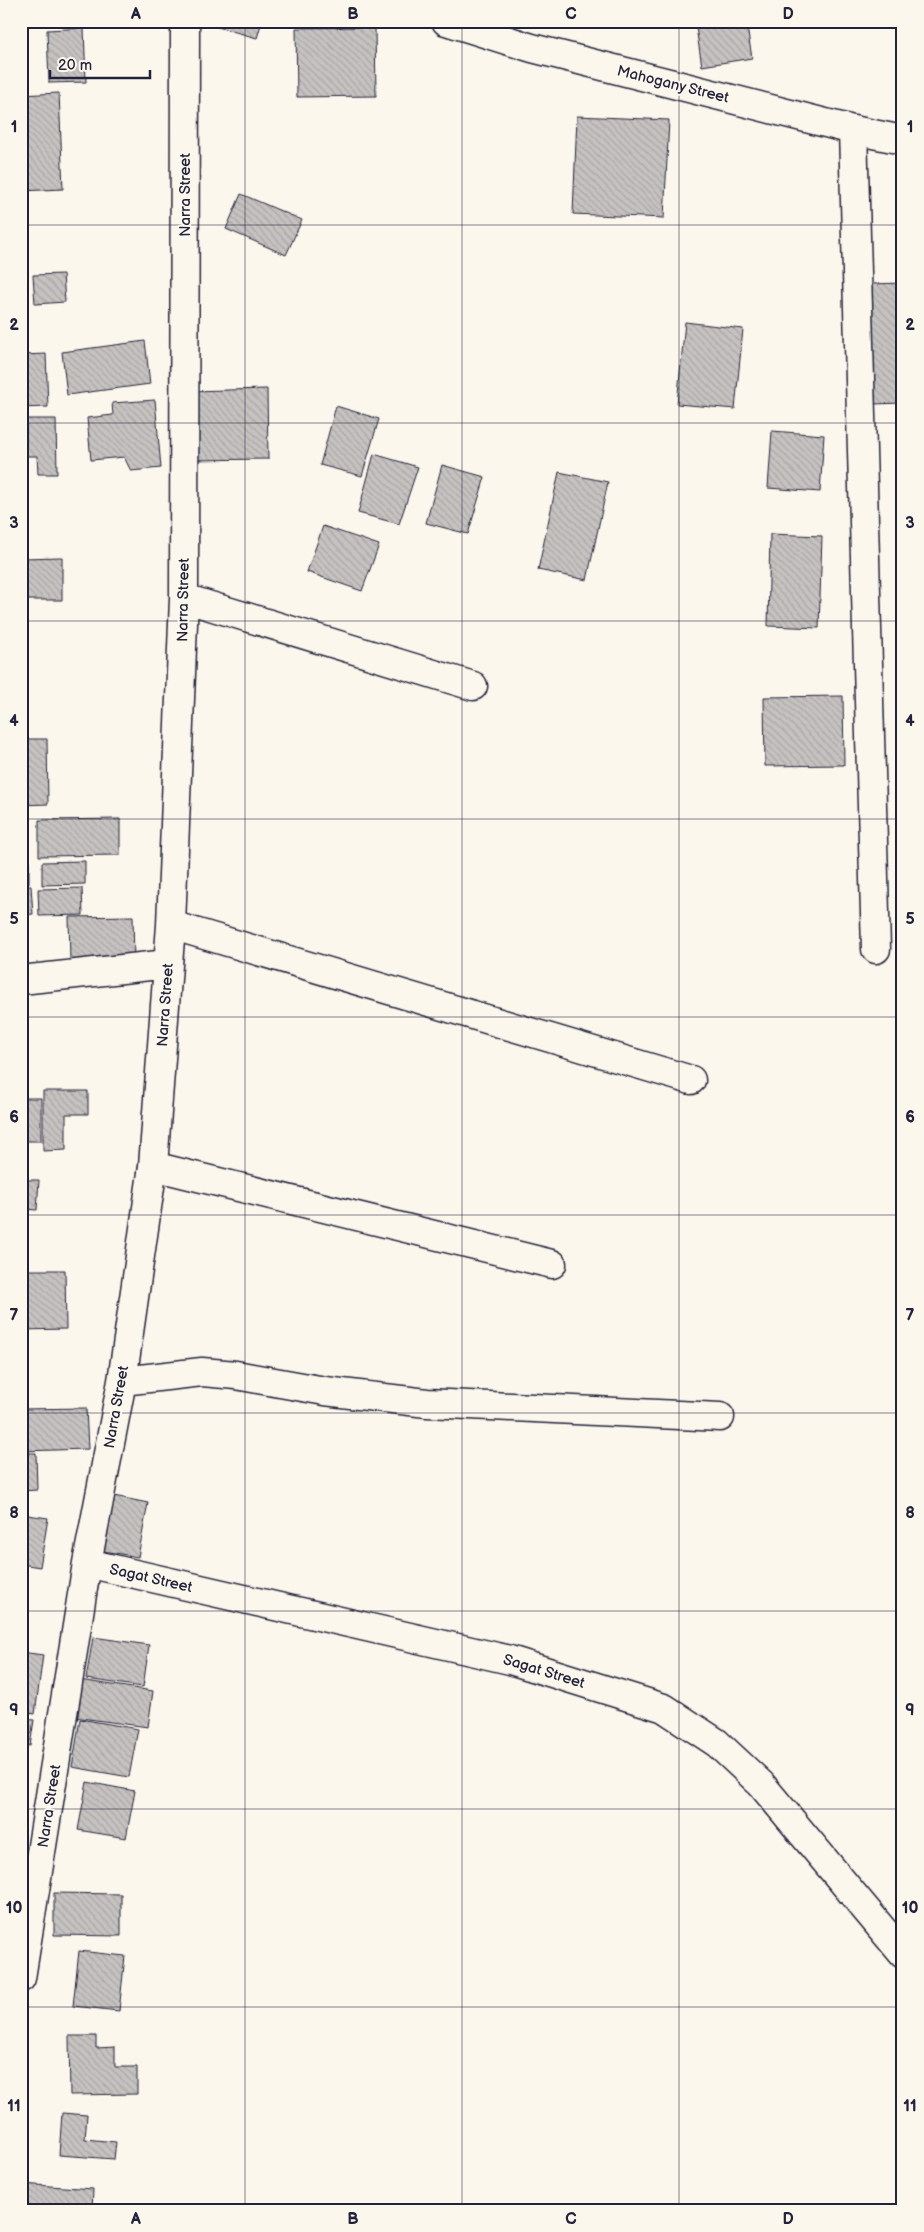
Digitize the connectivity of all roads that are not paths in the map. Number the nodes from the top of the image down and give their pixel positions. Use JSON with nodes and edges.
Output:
{"nodes":[{"id":1,"x":185,"y":21,"type":"edge"},
{"id":2,"x":446,"y":21,"type":"edge"},
{"id":3,"x":853,"y":130,"type":"junction"},
{"id":4,"x":903,"y":140,"type":"edge"},
{"id":5,"x":184,"y":598,"type":"junction"},
{"id":6,"x":473,"y":686,"type":"dead end"},
{"id":7,"x":171,"y":925,"type":"junction"},
{"id":8,"x":876,"y":948,"type":"dead end"},
{"id":9,"x":168,"y":964,"type":"junction"},
{"id":10,"x":21,"y":980,"type":"edge"},
{"id":11,"x":691,"y":1080,"type":"dead end"},
{"id":12,"x":153,"y":1166,"type":"junction"},
{"id":13,"x":552,"y":1264,"type":"dead end"},
{"id":14,"x":122,"y":1381,"type":"junction"},
{"id":15,"x":720,"y":1417,"type":"dead end"},
{"id":16,"x":87,"y":1563,"type":"junction"},
{"id":17,"x":903,"y":1954,"type":"edge"},
{"id":18,"x":21,"y":1978,"type":"edge"}],
"edges":[{"from":1,"to":5,"type":"street","name":"Narra Street"},
{"from":2,"to":3,"type":"street","name":"Mahogany Street"},
{"from":3,"to":4,"type":"street","name":"Mahogany Street"},
{"from":3,"to":8,"type":"street"},
{"from":5,"to":6,"type":"street"},
{"from":5,"to":7,"type":"street","name":"Narra Street"},
{"from":7,"to":9,"type":"street","name":"Narra Street"},
{"from":7,"to":11,"type":"street"},
{"from":9,"to":10,"type":"street"},
{"from":9,"to":12,"type":"street","name":"Narra Street"},
{"from":12,"to":13,"type":"street"},
{"from":12,"to":14,"type":"street","name":"Narra Street"},
{"from":14,"to":15,"type":"street"},
{"from":14,"to":16,"type":"street","name":"Narra Street"},
{"from":16,"to":17,"type":"street","name":"Sagat Street"},
{"from":16,"to":18,"type":"street","name":"Narra Street"}]}
